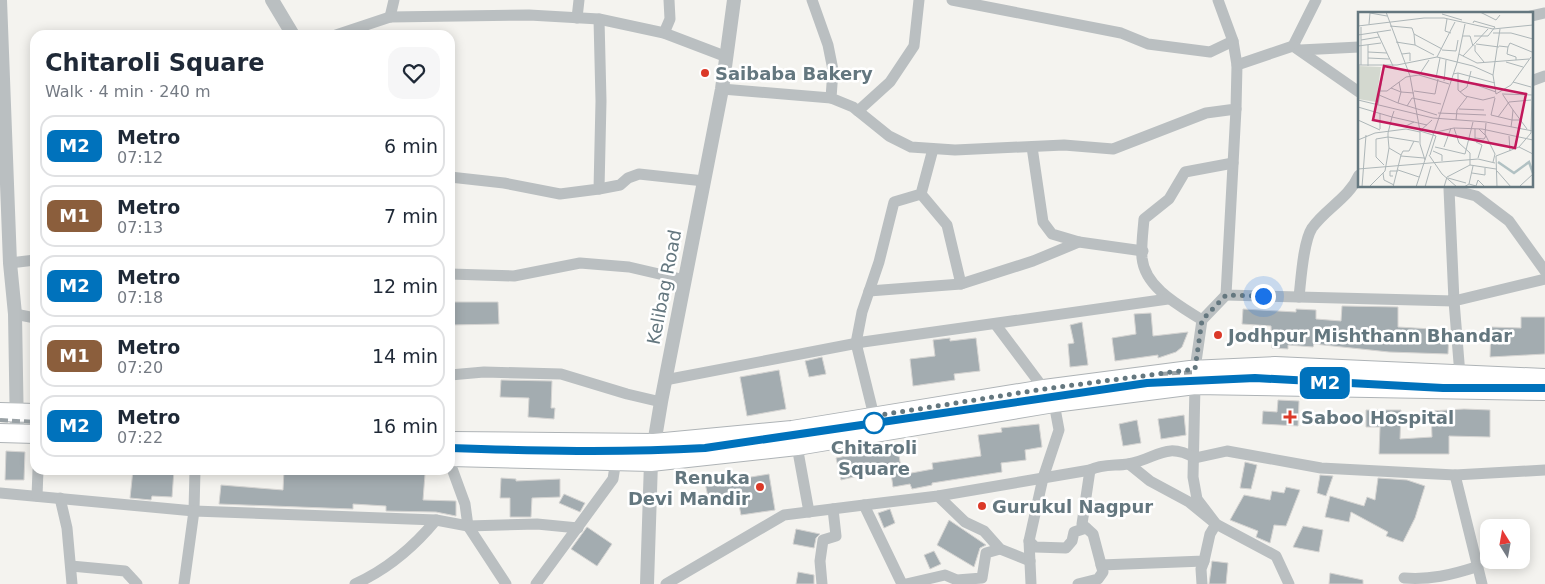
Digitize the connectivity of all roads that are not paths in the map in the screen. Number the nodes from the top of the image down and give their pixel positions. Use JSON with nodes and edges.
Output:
{"nodes":[{"id":1,"x":0,"y":0,"type":"edge"},
{"id":2,"x":272,"y":0,"type":"edge"},
{"id":3,"x":394,"y":0,"type":"edge"},
{"id":4,"x":579,"y":0,"type":"edge"},
{"id":5,"x":669,"y":0,"type":"edge"},
{"id":6,"x":734,"y":0,"type":"edge"},
{"id":7,"x":812,"y":0,"type":"edge"},
{"id":8,"x":919,"y":0,"type":"edge"},
{"id":9,"x":952,"y":0,"type":"edge"},
{"id":10,"x":1218,"y":0,"type":"edge"},
{"id":11,"x":1316,"y":0,"type":"edge"},
{"id":12,"x":1545,"y":13,"type":"edge"},
{"id":13,"x":1532,"y":16,"type":"edge"},
{"id":14,"x":390,"y":17,"type":"junction"},
{"id":15,"x":577,"y":18,"type":"junction"},
{"id":16,"x":599,"y":20,"type":"junction"},
{"id":17,"x":290,"y":30,"type":"edge"},
{"id":18,"x":351,"y":30,"type":"edge"},
{"id":19,"x":664,"y":33,"type":"junction"},
{"id":20,"x":1233,"y":41,"type":"junction"},
{"id":21,"x":1358,"y":47,"type":"edge"},
{"id":22,"x":1297,"y":48,"type":"junction"},
{"id":23,"x":727,"y":57,"type":"junction"},
{"id":24,"x":1237,"y":65,"type":"junction"},
{"id":25,"x":1545,"y":76,"type":"edge"},
{"id":26,"x":1532,"y":81,"type":"edge"},
{"id":27,"x":722,"y":89,"type":"junction"},
{"id":28,"x":1358,"y":91,"type":"edge"},
{"id":29,"x":831,"y":98,"type":"junction"},
{"id":30,"x":1236,"y":109,"type":"junction"},
{"id":31,"x":858,"y":111,"type":"junction"},
{"id":32,"x":1032,"y":147,"type":"junction"},
{"id":33,"x":933,"y":149,"type":"junction"},
{"id":34,"x":1233,"y":163,"type":"junction"},
{"id":35,"x":1358,"y":176,"type":"edge"},
{"id":36,"x":455,"y":178,"type":"edge"},
{"id":37,"x":704,"y":181,"type":"junction"},
{"id":38,"x":1448,"y":188,"type":"edge"},
{"id":39,"x":598,"y":190,"type":"junction"},
{"id":40,"x":921,"y":194,"type":"junction"},
{"id":41,"x":1079,"y":242,"type":"junction"},
{"id":42,"x":1143,"y":251,"type":"junction"},
{"id":43,"x":30,"y":261,"type":"edge"},
{"id":44,"x":10,"y":263,"type":"junction"},
{"id":45,"x":1545,"y":271,"type":"edge"},
{"id":46,"x":455,"y":274,"type":"edge"},
{"id":47,"x":1545,"y":279,"type":"edge"},
{"id":48,"x":684,"y":280,"type":"junction"},
{"id":49,"x":961,"y":284,"type":"junction"},
{"id":50,"x":869,"y":292,"type":"junction"},
{"id":51,"x":1226,"y":295,"type":"junction"},
{"id":52,"x":1299,"y":297,"type":"junction"},
{"id":53,"x":1168,"y":299,"type":"junction"},
{"id":54,"x":1454,"y":301,"type":"junction"},
{"id":55,"x":15,"y":314,"type":"junction"},
{"id":56,"x":30,"y":317,"type":"edge"},
{"id":57,"x":1202,"y":320,"type":"junction"},
{"id":58,"x":996,"y":324,"type":"junction"},
{"id":59,"x":856,"y":343,"type":"junction"},
{"id":60,"x":455,"y":375,"type":"edge"},
{"id":61,"x":1460,"y":376,"type":"junction"},
{"id":62,"x":1195,"y":377,"type":"junction"},
{"id":63,"x":1545,"y":378,"type":"edge"},
{"id":64,"x":665,"y":380,"type":"junction"},
{"id":65,"x":1545,"y":392,"type":"edge"},
{"id":66,"x":1049,"y":396,"type":"junction"},
{"id":67,"x":660,"y":402,"type":"junction"},
{"id":68,"x":8,"y":412,"type":"edge"},
{"id":69,"x":30,"y":413,"type":"edge"},
{"id":70,"x":874,"y":416,"type":"junction"},
{"id":71,"x":9,"y":433,"type":"edge"},
{"id":72,"x":30,"y":434,"type":"edge"},
{"id":73,"x":455,"y":441,"type":"edge"},
{"id":74,"x":654,"y":443,"type":"junction"},
{"id":75,"x":797,"y":446,"type":"junction"},
{"id":76,"x":455,"y":457,"type":"edge"},
{"id":77,"x":1195,"y":458,"type":"junction"},
{"id":78,"x":616,"y":460,"type":"junction"},
{"id":79,"x":651,"y":462,"type":"junction"},
{"id":80,"x":1129,"y":464,"type":"junction"},
{"id":81,"x":1090,"y":470,"type":"junction"},
{"id":82,"x":1545,"y":470,"type":"edge"},
{"id":83,"x":38,"y":475,"type":"edge"},
{"id":84,"x":195,"y":475,"type":"edge"},
{"id":85,"x":454,"y":475,"type":"edge"},
{"id":86,"x":1455,"y":475,"type":"junction"},
{"id":87,"x":1043,"y":478,"type":"junction"},
{"id":88,"x":0,"y":493,"type":"edge"},
{"id":89,"x":37,"y":496,"type":"junction"},
{"id":90,"x":938,"y":496,"type":"junction"},
{"id":91,"x":60,"y":498,"type":"junction"},
{"id":92,"x":864,"y":506,"type":"junction"},
{"id":93,"x":833,"y":509,"type":"junction"},
{"id":94,"x":194,"y":511,"type":"junction"},
{"id":95,"x":809,"y":512,"type":"junction"},
{"id":96,"x":436,"y":520,"type":"junction"},
{"id":97,"x":1216,"y":524,"type":"junction"},
{"id":98,"x":468,"y":526,"type":"junction"},
{"id":99,"x":578,"y":528,"type":"junction"},
{"id":100,"x":1086,"y":528,"type":"junction"},
{"id":101,"x":1029,"y":541,"type":"junction"},
{"id":102,"x":1000,"y":548,"type":"junction"},
{"id":103,"x":1030,"y":561,"type":"junction"},
{"id":104,"x":1204,"y":561,"type":"junction"},
{"id":105,"x":1101,"y":565,"type":"junction"},
{"id":106,"x":71,"y":566,"type":"junction"},
{"id":107,"x":1476,"y":567,"type":"junction"},
{"id":108,"x":1404,"y":578,"type":"dead end"},
{"id":109,"x":360,"y":583,"type":"edge"},
{"id":110,"x":72,"y":584,"type":"edge"},
{"id":111,"x":137,"y":584,"type":"edge"},
{"id":112,"x":184,"y":584,"type":"edge"},
{"id":113,"x":506,"y":584,"type":"edge"},
{"id":114,"x":536,"y":584,"type":"edge"},
{"id":115,"x":647,"y":584,"type":"edge"},
{"id":116,"x":666,"y":584,"type":"edge"},
{"id":117,"x":822,"y":584,"type":"edge"},
{"id":118,"x":902,"y":584,"type":"edge"},
{"id":119,"x":906,"y":584,"type":"edge"},
{"id":120,"x":1031,"y":584,"type":"edge"},
{"id":121,"x":1078,"y":584,"type":"edge"},
{"id":122,"x":1202,"y":584,"type":"edge"},
{"id":123,"x":1290,"y":584,"type":"edge"},
{"id":124,"x":1482,"y":584,"type":"edge"}],
"edges":[{"from":1,"to":44,"type":"street"},
{"from":2,"to":17,"type":"street"},
{"from":3,"to":14,"type":"street"},
{"from":4,"to":15,"type":"street"},
{"from":5,"to":19,"type":"street"},
{"from":6,"to":23,"type":"street","name":"Kelibag Road"},
{"from":7,"to":29,"type":"street"},
{"from":8,"to":31,"type":"street"},
{"from":9,"to":20,"type":"street"},
{"from":10,"to":20,"type":"street"},
{"from":11,"to":22,"type":"street"},
{"from":12,"to":13,"type":"street"},
{"from":14,"to":15,"type":"street"},
{"from":14,"to":18,"type":"street"},
{"from":15,"to":16,"type":"street"},
{"from":16,"to":19,"type":"street"},
{"from":16,"to":39,"type":"street"},
{"from":19,"to":23,"type":"street"},
{"from":20,"to":24,"type":"street"},
{"from":21,"to":22,"type":"street"},
{"from":22,"to":24,"type":"street"},
{"from":22,"to":28,"type":"street"},
{"from":23,"to":27,"type":"street","name":"Kelibag Road"},
{"from":24,"to":30,"type":"street"},
{"from":25,"to":26,"type":"street"},
{"from":27,"to":29,"type":"street"},
{"from":27,"to":37,"type":"street","name":"Kelibag Road"},
{"from":29,"to":31,"type":"street"},
{"from":30,"to":32,"type":"street"},
{"from":30,"to":34,"type":"street"},
{"from":31,"to":33,"type":"street"},
{"from":32,"to":33,"type":"street"},
{"from":32,"to":41,"type":"street"},
{"from":33,"to":40,"type":"street"},
{"from":34,"to":42,"type":"street"},
{"from":34,"to":51,"type":"street"},
{"from":35,"to":52,"type":"street"},
{"from":36,"to":39,"type":"street"},
{"from":37,"to":39,"type":"street"},
{"from":37,"to":48,"type":"street","name":"Kelibag Road"},
{"from":38,"to":45,"type":"street"},
{"from":38,"to":54,"type":"street"},
{"from":40,"to":49,"type":"street"},
{"from":40,"to":50,"type":"street"},
{"from":41,"to":42,"type":"street"},
{"from":41,"to":49,"type":"street"},
{"from":42,"to":53,"type":"street"},
{"from":43,"to":44,"type":"street"},
{"from":44,"to":55,"type":"street"},
{"from":46,"to":48,"type":"street"},
{"from":47,"to":54,"type":"street"},
{"from":48,"to":64,"type":"street","name":"Kelibag Road"},
{"from":49,"to":50,"type":"street"},
{"from":50,"to":59,"type":"street"},
{"from":51,"to":52,"type":"street"},
{"from":51,"to":57,"type":"street"},
{"from":52,"to":54,"type":"street"},
{"from":53,"to":57,"type":"street"},
{"from":53,"to":58,"type":"street"},
{"from":54,"to":61,"type":"street"},
{"from":55,"to":56,"type":"street"},
{"from":55,"to":68,"type":"street"},
{"from":57,"to":62,"type":"street"},
{"from":58,"to":59,"type":"street"},
{"from":58,"to":66,"type":"street"},
{"from":59,"to":64,"type":"street"},
{"from":59,"to":70,"type":"street"},
{"from":60,"to":67,"type":"street"},
{"from":61,"to":62,"type":"main road"},
{"from":61,"to":63,"type":"main road"},
{"from":62,"to":65,"type":"main road"},
{"from":62,"to":66,"type":"main road"},
{"from":62,"to":77,"type":"street"},
{"from":64,"to":67,"type":"street","name":"Kelibag Road"},
{"from":66,"to":70,"type":"main road"},
{"from":66,"to":75,"type":"main road"},
{"from":66,"to":87,"type":"street"},
{"from":67,"to":74,"type":"street","name":"Kelibag Road"},
{"from":68,"to":69,"type":"main road"},
{"from":68,"to":71,"type":"street"},
{"from":70,"to":74,"type":"main road"},
{"from":71,"to":72,"type":"main road"},
{"from":73,"to":74,"type":"main road"},
{"from":74,"to":79,"type":"street","name":"Kelibag Road"},
{"from":75,"to":79,"type":"main road"},
{"from":75,"to":95,"type":"street"},
{"from":76,"to":78,"type":"main road"},
{"from":77,"to":80,"type":"street"},
{"from":77,"to":86,"type":"street"},
{"from":77,"to":97,"type":"street"},
{"from":78,"to":79,"type":"main road"},
{"from":78,"to":99,"type":"street"},
{"from":79,"to":115,"type":"street","name":"Kelibag Road"},
{"from":80,"to":81,"type":"street"},
{"from":80,"to":97,"type":"street"},
{"from":81,"to":87,"type":"street"},
{"from":81,"to":100,"type":"street"},
{"from":82,"to":86,"type":"street"},
{"from":83,"to":89,"type":"street"},
{"from":84,"to":94,"type":"street"},
{"from":85,"to":98,"type":"street"},
{"from":86,"to":107,"type":"street"},
{"from":87,"to":90,"type":"street"},
{"from":87,"to":101,"type":"street"},
{"from":88,"to":89,"type":"street"},
{"from":89,"to":91,"type":"street"},
{"from":90,"to":92,"type":"street"},
{"from":90,"to":102,"type":"street"},
{"from":91,"to":94,"type":"street"},
{"from":91,"to":106,"type":"street"},
{"from":92,"to":93,"type":"street"},
{"from":92,"to":118,"type":"street"},
{"from":93,"to":95,"type":"street"},
{"from":93,"to":117,"type":"street"},
{"from":94,"to":96,"type":"street"},
{"from":94,"to":112,"type":"street"},
{"from":95,"to":116,"type":"street"},
{"from":96,"to":98,"type":"street"},
{"from":96,"to":109,"type":"street"},
{"from":97,"to":104,"type":"street"},
{"from":97,"to":123,"type":"street"},
{"from":98,"to":99,"type":"street"},
{"from":98,"to":113,"type":"street"},
{"from":99,"to":114,"type":"street"},
{"from":100,"to":101,"type":"street"},
{"from":100,"to":105,"type":"street"},
{"from":101,"to":103,"type":"street"},
{"from":102,"to":103,"type":"street"},
{"from":102,"to":119,"type":"street"},
{"from":103,"to":120,"type":"street"},
{"from":104,"to":105,"type":"street"},
{"from":104,"to":122,"type":"street"},
{"from":105,"to":121,"type":"street"},
{"from":106,"to":110,"type":"street"},
{"from":106,"to":111,"type":"street"},
{"from":107,"to":108,"type":"street"},
{"from":107,"to":124,"type":"street"}]}
